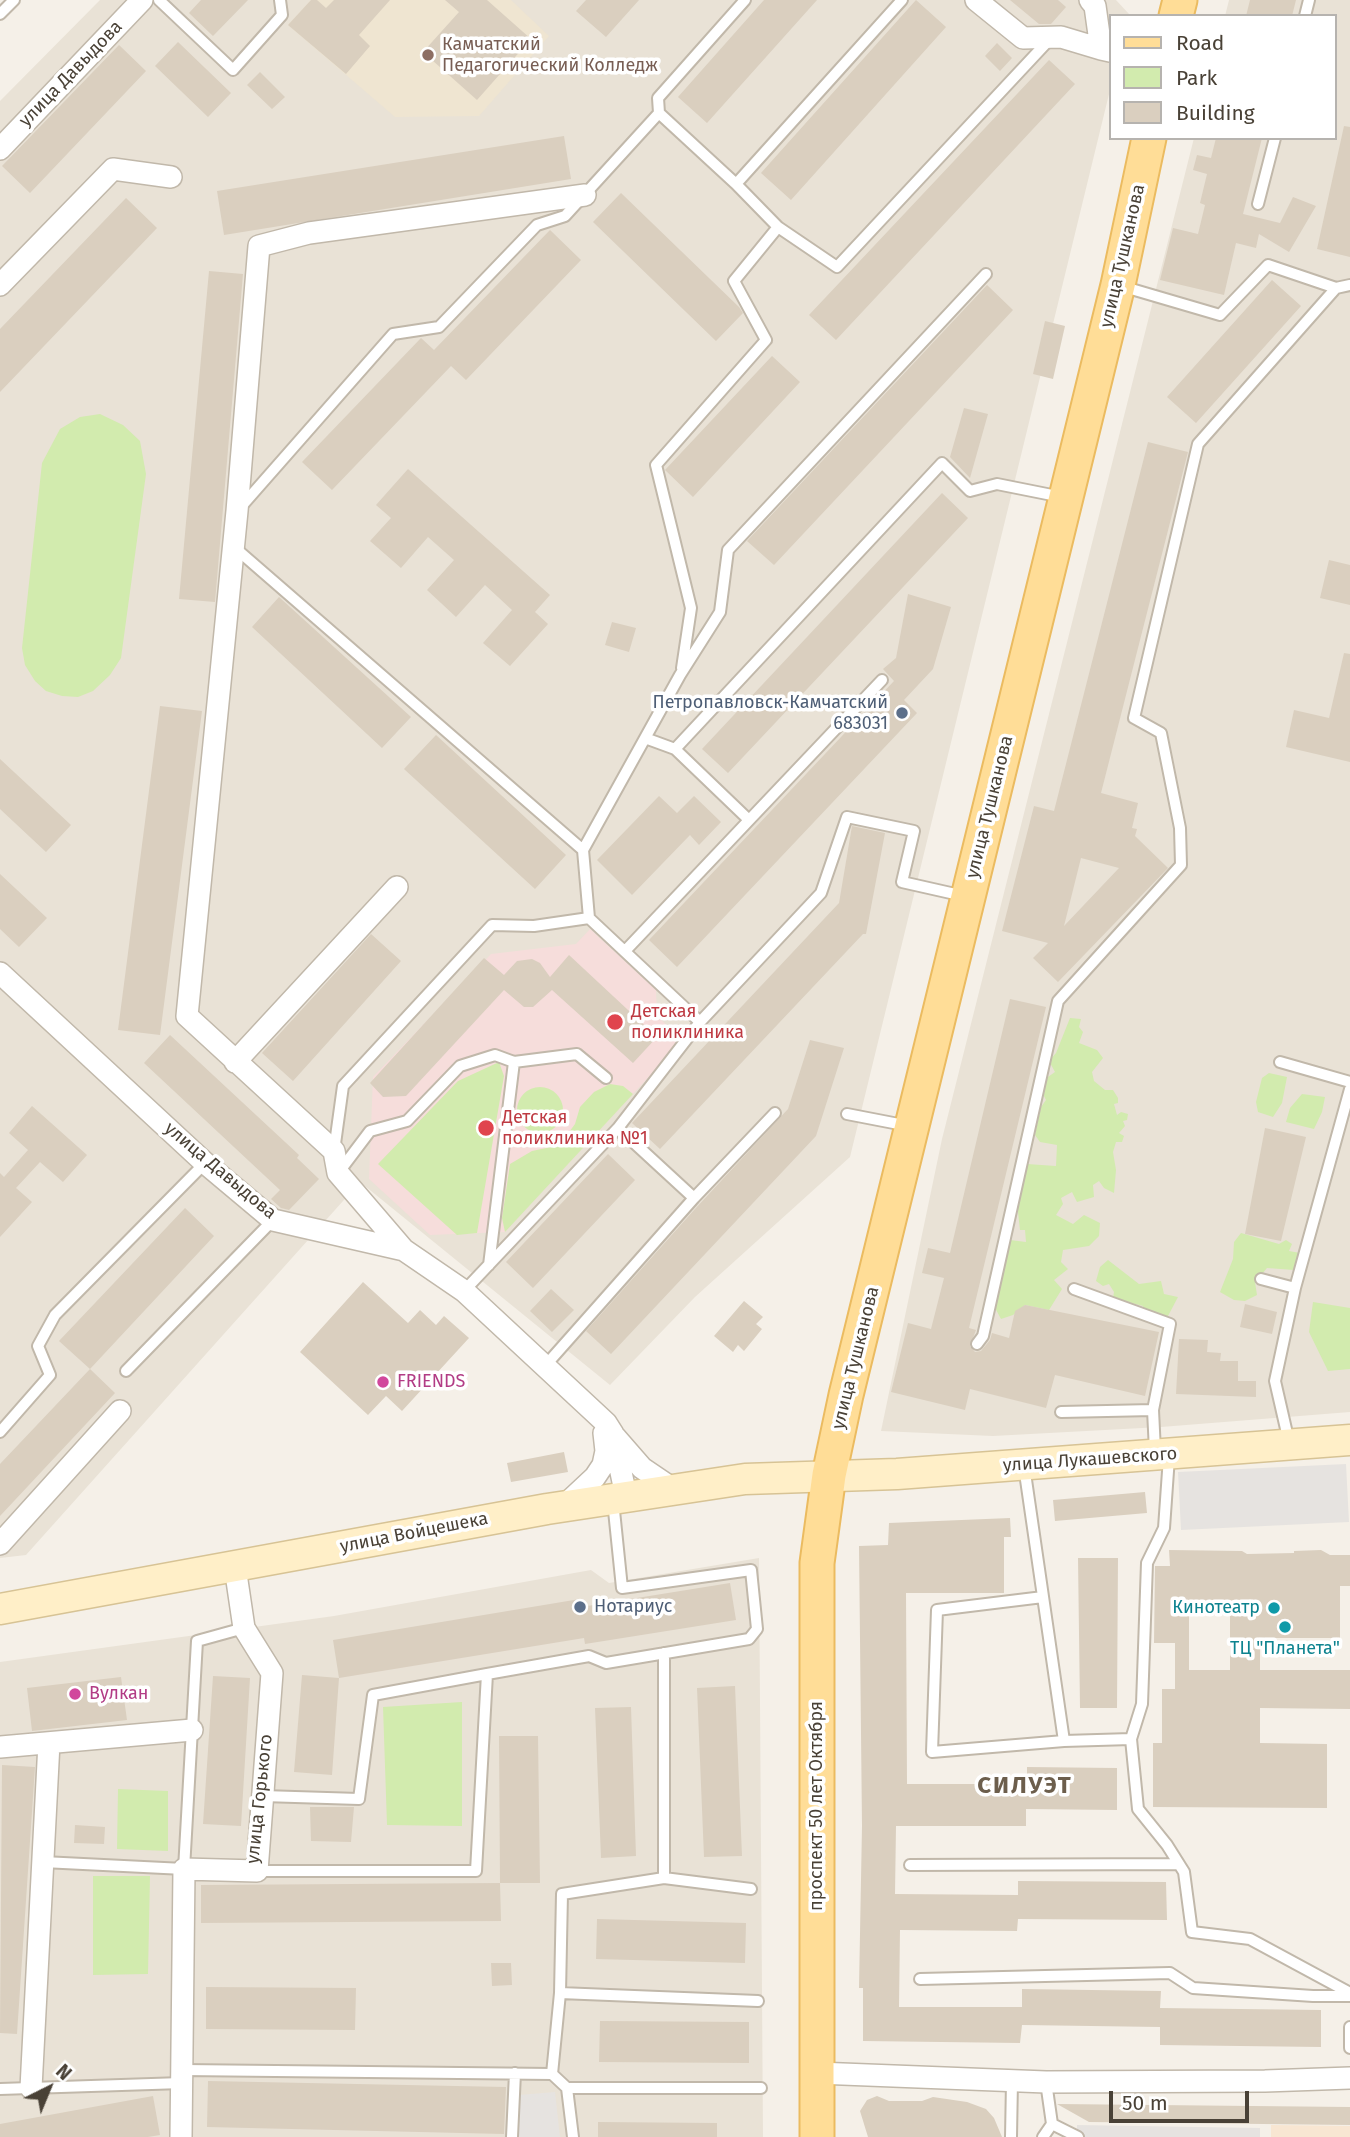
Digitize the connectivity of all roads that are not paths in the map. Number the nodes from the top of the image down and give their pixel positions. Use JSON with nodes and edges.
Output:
{"nodes":[{"id":1,"x":14,"y":0,"type":"edge"},
{"id":2,"x":142,"y":0,"type":"edge"},
{"id":3,"x":159,"y":0,"type":"edge"},
{"id":4,"x":280,"y":0,"type":"edge"},
{"id":5,"x":745,"y":0,"type":"edge"},
{"id":6,"x":902,"y":0,"type":"edge"},
{"id":7,"x":976,"y":0,"type":"edge"},
{"id":8,"x":1090,"y":0,"type":"edge"},
{"id":9,"x":0,"y":14,"type":"edge"},
{"id":10,"x":1052,"y":37,"type":"junction"},
{"id":11,"x":1106,"y":50,"type":"edge"},
{"id":12,"x":659,"y":113,"type":"junction"},
{"id":13,"x":1149,"y":140,"type":"edge"},
{"id":14,"x":1274,"y":140,"type":"edge"},
{"id":15,"x":0,"y":149,"type":"edge"},
{"id":16,"x":171,"y":177,"type":"dead end"},
{"id":17,"x":736,"y":184,"type":"junction"},
{"id":18,"x":584,"y":195,"type":"junction"},
{"id":19,"x":1258,"y":204,"type":"dead end"},
{"id":20,"x":778,"y":227,"type":"junction"},
{"id":21,"x":986,"y":274,"type":"dead end"},
{"id":22,"x":0,"y":285,"type":"edge"},
{"id":23,"x":1118,"y":285,"type":"junction"},
{"id":24,"x":1350,"y":285,"type":"edge"},
{"id":25,"x":1336,"y":288,"type":"junction"},
{"id":26,"x":1065,"y":498,"type":"junction"},
{"id":27,"x":237,"y":511,"type":"junction"},
{"id":28,"x":234,"y":547,"type":"junction"},
{"id":29,"x":680,"y":675,"type":"junction"},
{"id":30,"x":882,"y":680,"type":"dead end"},
{"id":31,"x":645,"y":738,"type":"junction"},
{"id":32,"x":676,"y":749,"type":"junction"},
{"id":33,"x":749,"y":820,"type":"junction"},
{"id":34,"x":583,"y":850,"type":"junction"},
{"id":35,"x":397,"y":887,"type":"dead end"},
{"id":36,"x":968,"y":897,"type":"junction"},
{"id":37,"x":589,"y":918,"type":"junction"},
{"id":38,"x":625,"y":951,"type":"junction"},
{"id":39,"x":0,"y":973,"type":"edge"},
{"id":40,"x":700,"y":1022,"type":"junction"},
{"id":41,"x":235,"y":1062,"type":"junction"},
{"id":42,"x":514,"y":1062,"type":"junction"},
{"id":43,"x":1280,"y":1062,"type":"dead end"},
{"id":44,"x":606,"y":1078,"type":"dead end"},
{"id":45,"x":1350,"y":1082,"type":"edge"},
{"id":46,"x":1350,"y":1089,"type":"edge"},
{"id":47,"x":775,"y":1112,"type":"dead end"},
{"id":48,"x":847,"y":1114,"type":"dead end"},
{"id":49,"x":911,"y":1127,"type":"junction"},
{"id":50,"x":618,"y":1128,"type":"junction"},
{"id":51,"x":334,"y":1152,"type":"junction"},
{"id":52,"x":205,"y":1163,"type":"junction"},
{"id":53,"x":338,"y":1173,"type":"junction"},
{"id":54,"x":694,"y":1198,"type":"junction"},
{"id":55,"x":272,"y":1220,"type":"junction"},
{"id":56,"x":404,"y":1250,"type":"junction"},
{"id":57,"x":489,"y":1265,"type":"junction"},
{"id":58,"x":1261,"y":1279,"type":"dead end"},
{"id":59,"x":1295,"y":1288,"type":"junction"},
{"id":60,"x":1074,"y":1289,"type":"dead end"},
{"id":61,"x":464,"y":1292,"type":"junction"},
{"id":62,"x":977,"y":1344,"type":"dead end"},
{"id":63,"x":545,"y":1366,"type":"junction"},
{"id":64,"x":126,"y":1371,"type":"dead end"},
{"id":65,"x":1153,"y":1410,"type":"junction"},
{"id":66,"x":120,"y":1411,"type":"dead end"},
{"id":67,"x":597,"y":1412,"type":"junction"},
{"id":68,"x":1061,"y":1412,"type":"dead end"},
{"id":69,"x":0,"y":1432,"type":"edge"},
{"id":70,"x":613,"y":1434,"type":"junction"},
{"id":71,"x":1350,"y":1440,"type":"edge"},
{"id":72,"x":1290,"y":1445,"type":"junction"},
{"id":73,"x":1162,"y":1454,"type":"junction"},
{"id":74,"x":1024,"y":1464,"type":"junction"},
{"id":75,"x":829,"y":1475,"type":"junction"},
{"id":76,"x":673,"y":1489,"type":"junction"},
{"id":77,"x":620,"y":1497,"type":"junction"},
{"id":78,"x":564,"y":1506,"type":"junction"},
{"id":79,"x":0,"y":1544,"type":"edge"},
{"id":80,"x":234,"y":1567,"type":"junction"},
{"id":81,"x":1043,"y":1597,"type":"junction"},
{"id":82,"x":0,"y":1609,"type":"edge"},
{"id":83,"x":244,"y":1628,"type":"junction"},
{"id":84,"x":664,"y":1653,"type":"junction"},
{"id":85,"x":487,"y":1674,"type":"junction"},
{"id":86,"x":192,"y":1730,"type":"junction"},
{"id":87,"x":1131,"y":1740,"type":"junction"},
{"id":88,"x":1064,"y":1741,"type":"junction"},
{"id":89,"x":49,"y":1742,"type":"junction"},
{"id":90,"x":0,"y":1747,"type":"edge"},
{"id":91,"x":263,"y":1796,"type":"junction"},
{"id":92,"x":43,"y":1863,"type":"junction"},
{"id":93,"x":1179,"y":1864,"type":"junction"},
{"id":94,"x":910,"y":1865,"type":"dead end"},
{"id":95,"x":184,"y":1869,"type":"junction"},
{"id":96,"x":257,"y":1871,"type":"junction"},
{"id":97,"x":664,"y":1878,"type":"junction"},
{"id":98,"x":751,"y":1889,"type":"dead end"},
{"id":99,"x":920,"y":1979,"type":"dead end"},
{"id":100,"x":560,"y":1993,"type":"junction"},
{"id":101,"x":1350,"y":1994,"type":"edge"},
{"id":102,"x":758,"y":2001,"type":"dead end"},
{"id":103,"x":1350,"y":2027,"type":"edge"},
{"id":104,"x":1350,"y":2048,"type":"edge"},
{"id":105,"x":515,"y":2073,"type":"junction"},
{"id":106,"x":817,"y":2073,"type":"junction"},
{"id":107,"x":552,"y":2074,"type":"junction"},
{"id":108,"x":182,"y":2076,"type":"junction"},
{"id":109,"x":1350,"y":2078,"type":"edge"},
{"id":110,"x":1012,"y":2081,"type":"junction"},
{"id":111,"x":1046,"y":2082,"type":"junction"},
{"id":112,"x":31,"y":2088,"type":"junction"},
{"id":113,"x":567,"y":2088,"type":"junction"},
{"id":114,"x":761,"y":2088,"type":"dead end"},
{"id":115,"x":0,"y":2089,"type":"edge"},
{"id":116,"x":1052,"y":2124,"type":"junction"},
{"id":117,"x":181,"y":2137,"type":"edge"},
{"id":118,"x":512,"y":2137,"type":"edge"},
{"id":119,"x":572,"y":2137,"type":"edge"},
{"id":120,"x":817,"y":2137,"type":"edge"},
{"id":121,"x":1011,"y":2137,"type":"edge"},
{"id":122,"x":1043,"y":2137,"type":"edge"},
{"id":123,"x":1078,"y":2137,"type":"edge"}],
"edges":[{"from":1,"to":9,"type":"lane"},
{"from":2,"to":15,"type":"street","name":"улица Давыдова"},
{"from":3,"to":4,"type":"lane"},
{"from":5,"to":12,"type":"lane"},
{"from":6,"to":17,"type":"lane"},
{"from":7,"to":10,"type":"street"},
{"from":8,"to":11,"type":"street"},
{"from":10,"to":11,"type":"street"},
{"from":10,"to":20,"type":"lane"},
{"from":12,"to":17,"type":"lane"},
{"from":12,"to":18,"type":"lane"},
{"from":13,"to":23,"type":"main road","name":"улица Тушканова"},
{"from":14,"to":19,"type":"lane"},
{"from":16,"to":22,"type":"street"},
{"from":17,"to":20,"type":"lane"},
{"from":18,"to":27,"type":"lane"},
{"from":18,"to":27,"type":"street"},
{"from":20,"to":29,"type":"lane"},
{"from":21,"to":29,"type":"lane"},
{"from":23,"to":25,"type":"lane"},
{"from":23,"to":26,"type":"main road","name":"улица Тушканова"},
{"from":24,"to":25,"type":"lane"},
{"from":25,"to":62,"type":"lane"},
{"from":26,"to":32,"type":"lane"},
{"from":26,"to":36,"type":"main road","name":"улица Тушканова"},
{"from":27,"to":28,"type":"street"},
{"from":28,"to":34,"type":"lane"},
{"from":28,"to":41,"type":"street"},
{"from":29,"to":31,"type":"lane"},
{"from":30,"to":33,"type":"lane"},
{"from":31,"to":32,"type":"lane"},
{"from":31,"to":34,"type":"lane"},
{"from":32,"to":33,"type":"lane"},
{"from":33,"to":38,"type":"lane"},
{"from":34,"to":37,"type":"lane"},
{"from":35,"to":41,"type":"street"},
{"from":36,"to":40,"type":"lane"},
{"from":36,"to":49,"type":"main road","name":"улица Тушканова"},
{"from":37,"to":38,"type":"lane"},
{"from":37,"to":51,"type":"lane"},
{"from":38,"to":40,"type":"lane"},
{"from":39,"to":52,"type":"street","name":"улица Давыдова"},
{"from":40,"to":50,"type":"lane"},
{"from":41,"to":51,"type":"street"},
{"from":42,"to":44,"type":"lane"},
{"from":42,"to":53,"type":"lane"},
{"from":42,"to":57,"type":"lane"},
{"from":43,"to":45,"type":"lane"},
{"from":46,"to":59,"type":"lane"},
{"from":47,"to":54,"type":"lane"},
{"from":48,"to":49,"type":"lane"},
{"from":49,"to":75,"type":"main road","name":"улица Тушканова"},
{"from":50,"to":54,"type":"lane"},
{"from":50,"to":57,"type":"lane"},
{"from":51,"to":53,"type":"street"},
{"from":52,"to":55,"type":"street","name":"улица Давыдова"},
{"from":52,"to":69,"type":"lane"},
{"from":53,"to":56,"type":"street"},
{"from":54,"to":63,"type":"lane"},
{"from":55,"to":56,"type":"street","name":"улица Давыдова"},
{"from":55,"to":64,"type":"lane"},
{"from":56,"to":61,"type":"street","name":"улица Давыдова"},
{"from":57,"to":61,"type":"lane"},
{"from":58,"to":59,"type":"lane"},
{"from":59,"to":72,"type":"lane"},
{"from":60,"to":65,"type":"lane"},
{"from":61,"to":63,"type":"street","name":"улица Давыдова"},
{"from":63,"to":67,"type":"street","name":"улица Давыдова"},
{"from":65,"to":68,"type":"lane"},
{"from":65,"to":73,"type":"lane"},
{"from":66,"to":79,"type":"street"},
{"from":67,"to":70,"type":"street","name":"улица Давыдова"},
{"from":67,"to":78,"type":"street"},
{"from":70,"to":76,"type":"street"},
{"from":70,"to":77,"type":"street","name":"улица Давыдова"},
{"from":71,"to":72,"type":"main road","name":"улица Лукашевского"},
{"from":72,"to":73,"type":"main road","name":"улица Лукашевского"},
{"from":73,"to":74,"type":"main road","name":"улица Лукашевского"},
{"from":73,"to":87,"type":"lane"},
{"from":74,"to":75,"type":"main road","name":"улица Лукашевского"},
{"from":74,"to":81,"type":"lane"},
{"from":75,"to":76,"type":"main road","name":"улица Войцешека"},
{"from":75,"to":106,"type":"main road","name":"проспект 50 лет Октября"},
{"from":76,"to":77,"type":"main road","name":"улица Войцешека"},
{"from":77,"to":78,"type":"main road","name":"улица Войцешека"},
{"from":77,"to":84,"type":"lane"},
{"from":78,"to":80,"type":"main road","name":"улица Войцешека"},
{"from":80,"to":82,"type":"main road","name":"улица Войцешека"},
{"from":80,"to":83,"type":"street","name":"улица Горького"},
{"from":81,"to":88,"type":"lane"},
{"from":81,"to":88,"type":"lane"},
{"from":83,"to":86,"type":"lane"},
{"from":83,"to":91,"type":"street","name":"улица Горького"},
{"from":84,"to":85,"type":"lane"},
{"from":84,"to":97,"type":"lane"},
{"from":85,"to":91,"type":"lane"},
{"from":85,"to":96,"type":"lane"},
{"from":86,"to":89,"type":"street"},
{"from":86,"to":95,"type":"lane"},
{"from":87,"to":88,"type":"lane"},
{"from":87,"to":93,"type":"lane"},
{"from":89,"to":90,"type":"street"},
{"from":89,"to":92,"type":"street"},
{"from":91,"to":96,"type":"street","name":"улица Горького"},
{"from":92,"to":95,"type":"lane"},
{"from":92,"to":112,"type":"street"},
{"from":93,"to":94,"type":"lane"},
{"from":93,"to":101,"type":"lane"},
{"from":95,"to":96,"type":"street","name":"улица Горького"},
{"from":95,"to":108,"type":"street"},
{"from":97,"to":98,"type":"lane"},
{"from":97,"to":100,"type":"lane"},
{"from":99,"to":101,"type":"lane"},
{"from":100,"to":102,"type":"lane"},
{"from":100,"to":107,"type":"lane"},
{"from":103,"to":104,"type":"lane"},
{"from":105,"to":107,"type":"lane"},
{"from":105,"to":108,"type":"lane"},
{"from":105,"to":118,"type":"lane"},
{"from":106,"to":110,"type":"street"},
{"from":106,"to":120,"type":"main road","name":"проспект 50 лет Октября"},
{"from":107,"to":113,"type":"lane"},
{"from":108,"to":112,"type":"lane"},
{"from":108,"to":117,"type":"street"},
{"from":109,"to":111,"type":"street"},
{"from":110,"to":111,"type":"street"},
{"from":110,"to":121,"type":"lane"},
{"from":111,"to":116,"type":"lane"},
{"from":112,"to":115,"type":"lane"},
{"from":113,"to":114,"type":"lane"},
{"from":113,"to":119,"type":"lane"},
{"from":116,"to":122,"type":"lane"},
{"from":116,"to":123,"type":"lane"}]}
